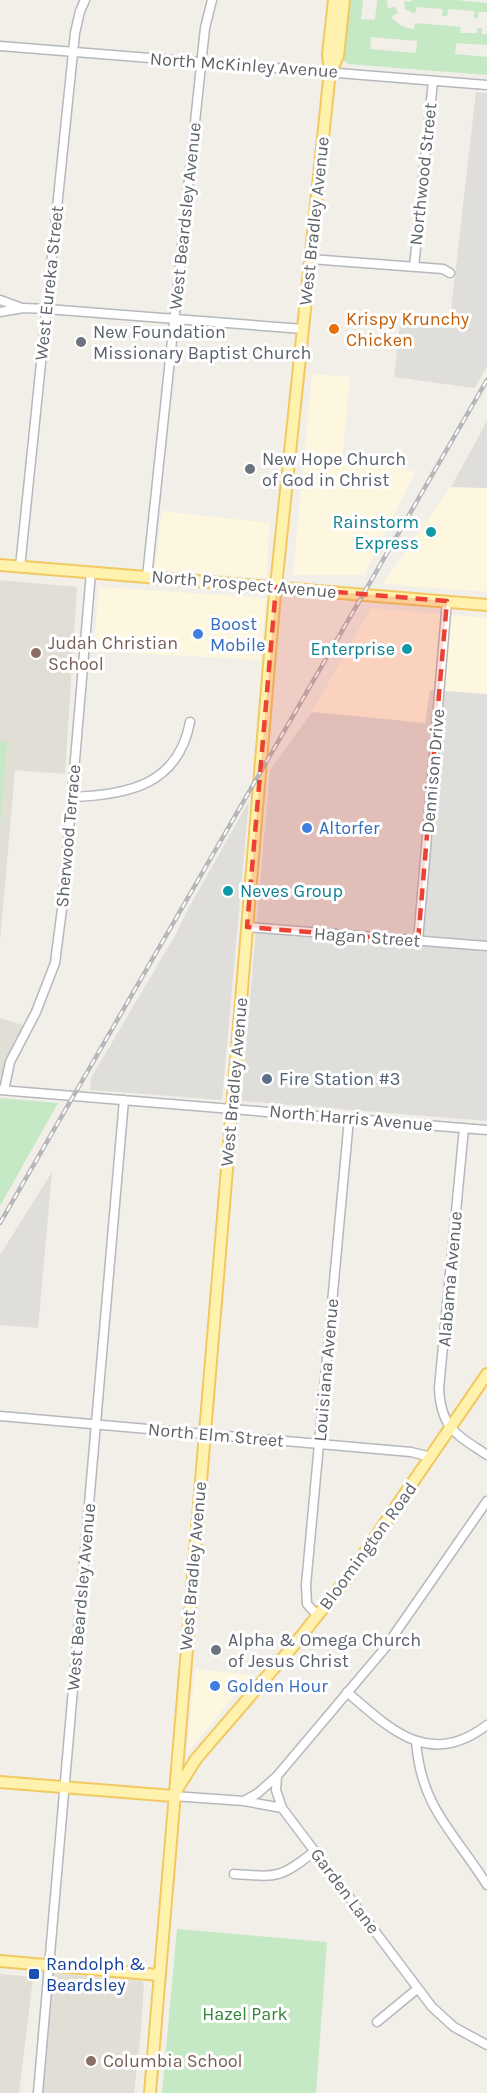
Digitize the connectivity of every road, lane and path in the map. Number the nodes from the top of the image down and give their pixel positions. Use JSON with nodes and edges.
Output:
{"nodes":[{"id":1,"x":85,"y":0,"type":"edge"},
{"id":2,"x":212,"y":0,"type":"edge"},
{"id":3,"x":334,"y":0,"type":"edge"},
{"id":4,"x":344,"y":0,"type":"edge"},
{"id":5,"x":0,"y":46,"type":"edge"},
{"id":6,"x":73,"y":52,"type":"junction"},
{"id":7,"x":202,"y":61,"type":"junction"},
{"id":8,"x":330,"y":71,"type":"junction"},
{"id":9,"x":433,"y":81,"type":"junction"},
{"id":10,"x":487,"y":85,"type":"edge"},
{"id":11,"x":310,"y":259,"type":"junction"},
{"id":12,"x":414,"y":267,"type":"junction"},
{"id":13,"x":450,"y":273,"type":"dead end"},
{"id":14,"x":0,"y":300,"type":"edge"},
{"id":15,"x":22,"y":308,"type":"junction"},
{"id":16,"x":47,"y":309,"type":"junction"},
{"id":17,"x":0,"y":312,"type":"edge"},
{"id":18,"x":174,"y":318,"type":"junction"},
{"id":19,"x":303,"y":329,"type":"junction"},
{"id":20,"x":0,"y":565,"type":"edge"},
{"id":21,"x":20,"y":567,"type":"junction"},
{"id":22,"x":91,"y":572,"type":"junction"},
{"id":23,"x":147,"y":577,"type":"junction"},
{"id":24,"x":276,"y":587,"type":"junction"},
{"id":25,"x":447,"y":601,"type":"junction"},
{"id":26,"x":487,"y":605,"type":"edge"},
{"id":27,"x":190,"y":722,"type":"dead end"},
{"id":28,"x":72,"y":796,"type":"junction"},
{"id":29,"x":247,"y":927,"type":"junction"},
{"id":30,"x":418,"y":940,"type":"junction"},
{"id":31,"x":487,"y":946,"type":"edge"},
{"id":32,"x":2,"y":1090,"type":"edge"},
{"id":33,"x":124,"y":1100,"type":"junction"},
{"id":34,"x":232,"y":1109,"type":"junction"},
{"id":35,"x":349,"y":1119,"type":"junction"},
{"id":36,"x":464,"y":1128,"type":"junction"},
{"id":37,"x":487,"y":1130,"type":"edge"},
{"id":38,"x":487,"y":1374,"type":"edge"},
{"id":39,"x":0,"y":1416,"type":"edge"},
{"id":40,"x":96,"y":1425,"type":"junction"},
{"id":41,"x":450,"y":1429,"type":"junction"},
{"id":42,"x":204,"y":1434,"type":"junction"},
{"id":43,"x":319,"y":1445,"type":"junction"},
{"id":44,"x":487,"y":1455,"type":"edge"},
{"id":45,"x":431,"y":1457,"type":"junction"},
{"id":46,"x":487,"y":1501,"type":"edge"},
{"id":47,"x":318,"y":1616,"type":"junction"},
{"id":48,"x":347,"y":1692,"type":"junction"},
{"id":49,"x":487,"y":1725,"type":"edge"},
{"id":50,"x":416,"y":1741,"type":"junction"},
{"id":51,"x":277,"y":1776,"type":"junction"},
{"id":52,"x":0,"y":1782,"type":"edge"},
{"id":53,"x":64,"y":1787,"type":"junction"},
{"id":54,"x":173,"y":1796,"type":"junction"},
{"id":55,"x":244,"y":1801,"type":"junction"},
{"id":56,"x":282,"y":1808,"type":"junction"},
{"id":57,"x":315,"y":1851,"type":"junction"},
{"id":58,"x":234,"y":1874,"type":"dead end"},
{"id":59,"x":487,"y":1885,"type":"edge"},
{"id":60,"x":0,"y":1961,"type":"edge"},
{"id":61,"x":49,"y":1965,"type":"junction"},
{"id":62,"x":159,"y":1975,"type":"junction"},
{"id":63,"x":417,"y":1989,"type":"junction"},
{"id":64,"x":377,"y":2022,"type":"dead end"},
{"id":65,"x":487,"y":2045,"type":"edge"},
{"id":66,"x":38,"y":2093,"type":"edge"},
{"id":67,"x":150,"y":2093,"type":"edge"}],
"edges":[{"from":1,"to":6,"type":"street","name":"West Eureka Street"},
{"from":2,"to":7,"type":"street","name":"West Beardsley Avenue"},
{"from":3,"to":8,"type":"main road","name":"West Bradley Avenue"},
{"from":4,"to":8,"type":"main road","name":"West Bradley Avenue"},
{"from":5,"to":6,"type":"street","name":"North McKinley Avenue"},
{"from":6,"to":7,"type":"street","name":"North McKinley Avenue"},
{"from":6,"to":16,"type":"street","name":"West Eureka Street"},
{"from":7,"to":8,"type":"street","name":"North McKinley Avenue"},
{"from":7,"to":18,"type":"street","name":"West Beardsley Avenue"},
{"from":8,"to":9,"type":"street","name":"North McKinley Avenue"},
{"from":8,"to":11,"type":"main road","name":"West Bradley Avenue"},
{"from":9,"to":10,"type":"street","name":"North McKinley Avenue"},
{"from":9,"to":12,"type":"street","name":"Northwood Street"},
{"from":11,"to":12,"type":"street"},
{"from":11,"to":19,"type":"main road","name":"West Bradley Avenue"},
{"from":12,"to":13,"type":"street"},
{"from":14,"to":15,"type":"street"},
{"from":15,"to":16,"type":"street"},
{"from":15,"to":17,"type":"street"},
{"from":16,"to":18,"type":"street"},
{"from":16,"to":21,"type":"street","name":"West Eureka Street"},
{"from":18,"to":19,"type":"street"},
{"from":18,"to":23,"type":"street","name":"West Beardsley Avenue"},
{"from":19,"to":24,"type":"main road","name":"West Bradley Avenue"},
{"from":20,"to":21,"type":"main road","name":"North Prospect Avenue"},
{"from":21,"to":22,"type":"main road","name":"North Prospect Avenue"},
{"from":22,"to":23,"type":"main road","name":"North Prospect Avenue"},
{"from":22,"to":28,"type":"street","name":"Sherwood Terrace"},
{"from":23,"to":24,"type":"main road","name":"North Prospect Avenue"},
{"from":24,"to":25,"type":"main road","name":"North Prospect Avenue"},
{"from":24,"to":29,"type":"main road","name":"West Bradley Avenue"},
{"from":25,"to":26,"type":"main road","name":"North Prospect Avenue"},
{"from":25,"to":30,"type":"street","name":"Dennison Drive"},
{"from":27,"to":28,"type":"street"},
{"from":28,"to":32,"type":"street","name":"Sherwood Terrace"},
{"from":29,"to":30,"type":"street","name":"Hagan Street"},
{"from":29,"to":34,"type":"main road","name":"West Bradley Avenue"},
{"from":30,"to":31,"type":"street","name":"Hagan Street"},
{"from":32,"to":33,"type":"street","name":"North Harris Avenue"},
{"from":33,"to":34,"type":"street","name":"North Harris Avenue"},
{"from":33,"to":40,"type":"street","name":"West Beardsley Avenue"},
{"from":34,"to":35,"type":"street","name":"North Harris Avenue"},
{"from":34,"to":42,"type":"main road","name":"West Bradley Avenue"},
{"from":35,"to":36,"type":"street","name":"North Harris Avenue"},
{"from":35,"to":43,"type":"street","name":"Louisiana Avenue"},
{"from":36,"to":37,"type":"street","name":"North Harris Avenue"},
{"from":36,"to":41,"type":"street","name":"Alabama Avenue"},
{"from":38,"to":41,"type":"main road","name":"Bloomington Road"},
{"from":39,"to":40,"type":"street","name":"North Elm Street"},
{"from":40,"to":42,"type":"street","name":"North Elm Street"},
{"from":40,"to":53,"type":"street","name":"West Beardsley Avenue"},
{"from":41,"to":44,"type":"street"},
{"from":41,"to":45,"type":"main road","name":"Bloomington Road"},
{"from":42,"to":43,"type":"street","name":"North Elm Street"},
{"from":42,"to":54,"type":"main road","name":"West Bradley Avenue"},
{"from":43,"to":45,"type":"street","name":"North Elm Street"},
{"from":43,"to":47,"type":"street","name":"Louisiana Avenue"},
{"from":45,"to":47,"type":"main road","name":"Bloomington Road"},
{"from":46,"to":48,"type":"street"},
{"from":47,"to":54,"type":"main road","name":"Bloomington Road"},
{"from":48,"to":50,"type":"street"},
{"from":48,"to":51,"type":"street"},
{"from":49,"to":50,"type":"street"},
{"from":50,"to":59,"type":"street"},
{"from":51,"to":55,"type":"street"},
{"from":51,"to":56,"type":"street"},
{"from":52,"to":53,"type":"main road"},
{"from":53,"to":54,"type":"main road"},
{"from":53,"to":61,"type":"street","name":"West Beardsley Avenue"},
{"from":54,"to":55,"type":"street"},
{"from":54,"to":62,"type":"main road","name":"West Bradley Avenue"},
{"from":55,"to":56,"type":"street"},
{"from":56,"to":57,"type":"street","name":"Garden Lane"},
{"from":57,"to":58,"type":"street"},
{"from":57,"to":63,"type":"street","name":"Garden Lane"},
{"from":60,"to":61,"type":"main road"},
{"from":61,"to":62,"type":"main road"},
{"from":61,"to":66,"type":"street","name":"West Beardsley Avenue"},
{"from":62,"to":67,"type":"main road","name":"West Bradley Avenue"},
{"from":63,"to":64,"type":"street"},
{"from":63,"to":65,"type":"street","name":"Garden Lane"}]}
